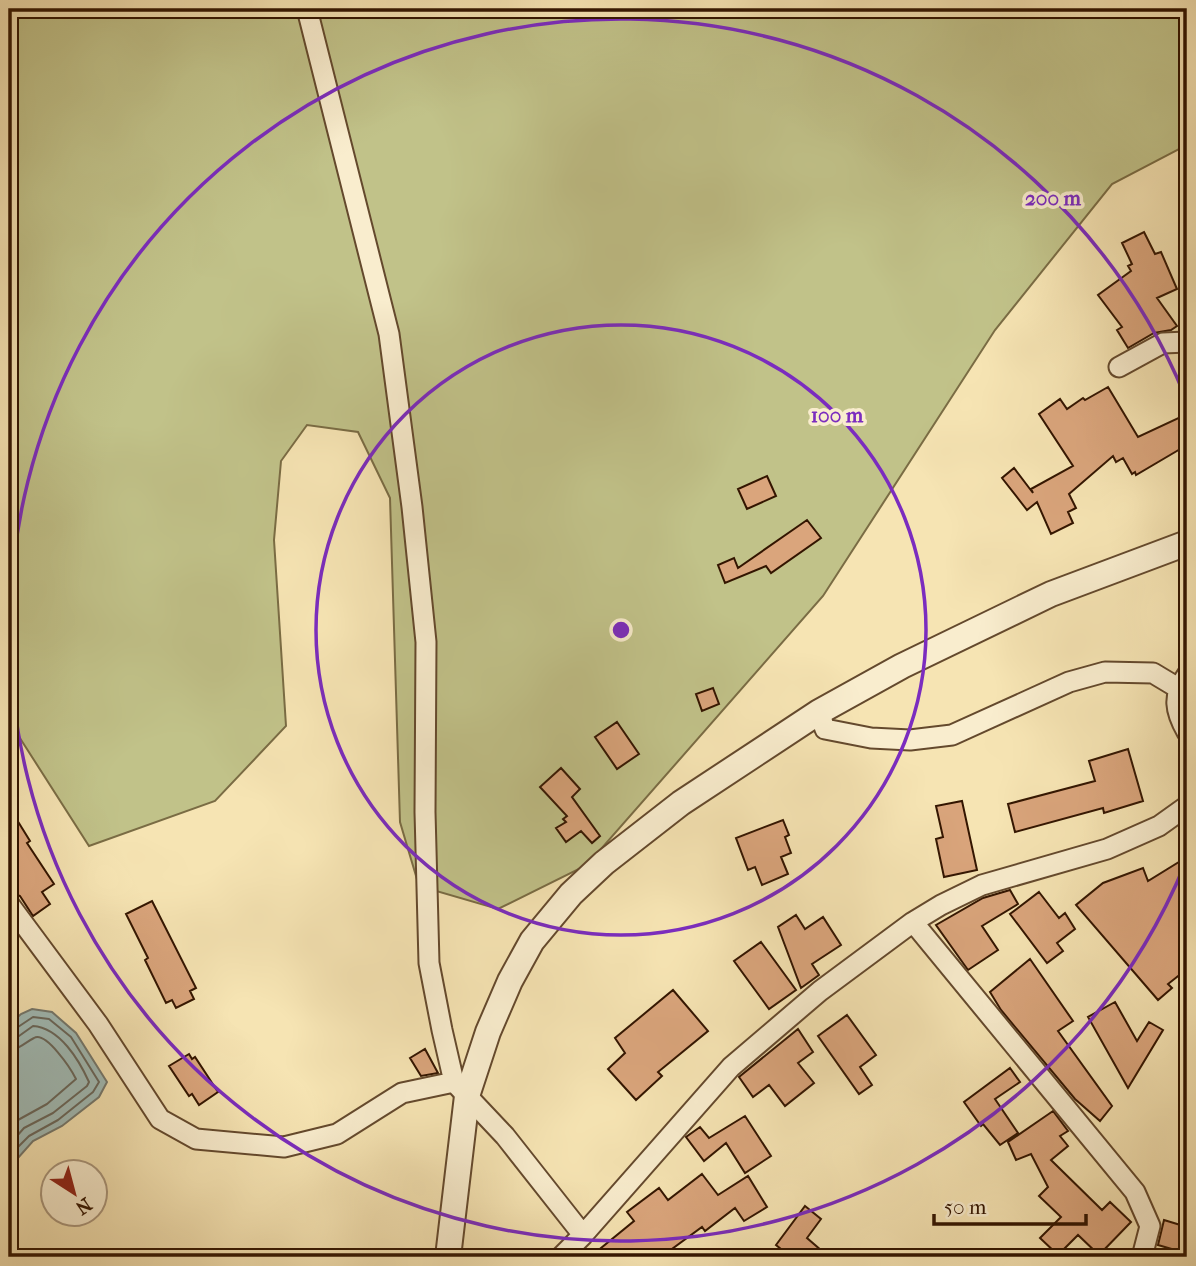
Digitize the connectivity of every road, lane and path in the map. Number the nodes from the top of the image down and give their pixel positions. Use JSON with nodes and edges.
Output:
{"nodes":[{"id":1,"x":307,"y":9,"type":"edge"},
{"id":2,"x":1187,"y":342,"type":"edge"},
{"id":3,"x":1119,"y":367,"type":"dead end"},
{"id":4,"x":1187,"y":542,"type":"edge"},
{"id":5,"x":1183,"y":681,"type":"edge"},
{"id":6,"x":819,"y":712,"type":"junction"},
{"id":7,"x":1187,"y":732,"type":"edge"},
{"id":8,"x":1187,"y":806,"type":"edge"},
{"id":9,"x":9,"y":904,"type":"edge"},
{"id":10,"x":914,"y":922,"type":"junction"},
{"id":11,"x":460,"y":1089,"type":"junction"},
{"id":12,"x":583,"y":1236,"type":"junction"},
{"id":13,"x":448,"y":1257,"type":"edge"},
{"id":14,"x":561,"y":1257,"type":"edge"},
{"id":15,"x":1142,"y":1257,"type":"edge"}],
"edges":[{"from":1,"to":11,"type":"street"},
{"from":2,"to":3,"type":"street"},
{"from":4,"to":6,"type":"street"},
{"from":5,"to":6,"type":"street"},
{"from":5,"to":7,"type":"street"},
{"from":6,"to":11,"type":"street"},
{"from":8,"to":10,"type":"street"},
{"from":9,"to":11,"type":"street"},
{"from":10,"to":12,"type":"street"},
{"from":10,"to":15,"type":"street"},
{"from":11,"to":12,"type":"street"},
{"from":11,"to":13,"type":"street"},
{"from":12,"to":14,"type":"street"}]}
